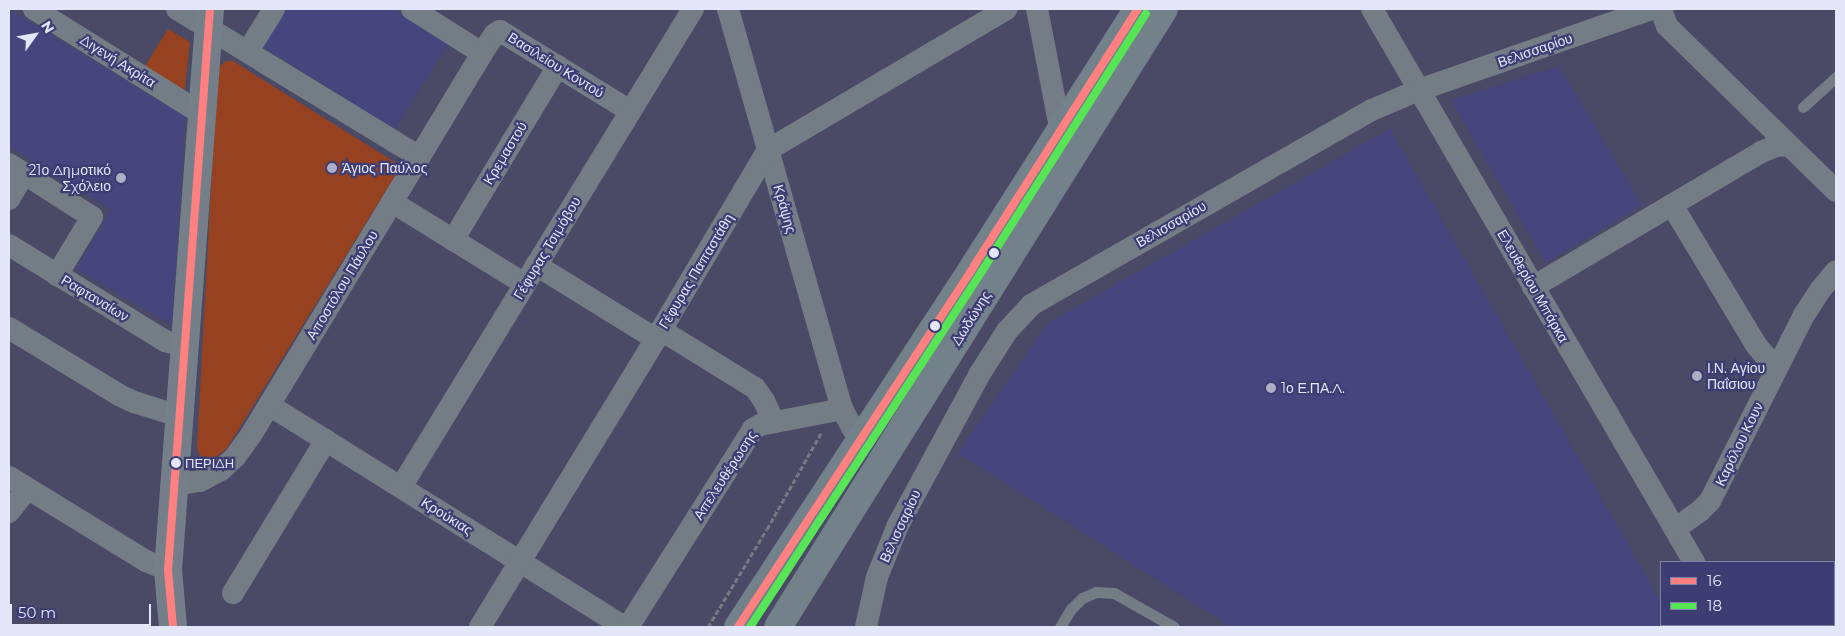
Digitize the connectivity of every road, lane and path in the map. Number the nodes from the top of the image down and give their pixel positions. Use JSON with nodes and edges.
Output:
{"nodes":[{"id":1,"x":34,"y":9,"type":"edge"},
{"id":2,"x":177,"y":9,"type":"edge"},
{"id":3,"x":274,"y":9,"type":"edge"},
{"id":4,"x":412,"y":9,"type":"edge"},
{"id":5,"x":691,"y":9,"type":"edge"},
{"id":6,"x":728,"y":9,"type":"edge"},
{"id":7,"x":1006,"y":9,"type":"edge"},
{"id":8,"x":1037,"y":9,"type":"edge"},
{"id":9,"x":1138,"y":9,"type":"edge"},
{"id":10,"x":1164,"y":9,"type":"edge"},
{"id":11,"x":1372,"y":9,"type":"edge"},
{"id":12,"x":1651,"y":9,"type":"edge"},
{"id":13,"x":1661,"y":9,"type":"edge"},
{"id":14,"x":209,"y":19,"type":"edge"},
{"id":15,"x":248,"y":51,"type":"junction"},
{"id":16,"x":482,"y":53,"type":"junction"},
{"id":17,"x":558,"y":66,"type":"junction"},
{"id":18,"x":1836,"y":77,"type":"edge"},
{"id":19,"x":1419,"y":90,"type":"junction"},
{"id":20,"x":1803,"y":107,"type":"dead end"},
{"id":21,"x":630,"y":111,"type":"junction"},
{"id":22,"x":202,"y":114,"type":"junction"},
{"id":23,"x":1060,"y":132,"type":"junction"},
{"id":24,"x":1789,"y":145,"type":"junction"},
{"id":25,"x":768,"y":150,"type":"junction"},
{"id":26,"x":419,"y":157,"type":"junction"},
{"id":27,"x":16,"y":169,"type":"edge"},
{"id":28,"x":1836,"y":191,"type":"edge"},
{"id":29,"x":9,"y":199,"type":"edge"},
{"id":30,"x":392,"y":202,"type":"junction"},
{"id":31,"x":1672,"y":205,"type":"junction"},
{"id":32,"x":453,"y":240,"type":"junction"},
{"id":33,"x":9,"y":245,"type":"edge"},
{"id":34,"x":1836,"y":271,"type":"edge"},
{"id":35,"x":531,"y":274,"type":"junction"},
{"id":36,"x":57,"y":275,"type":"junction"},
{"id":37,"x":1533,"y":287,"type":"junction"},
{"id":38,"x":9,"y":328,"type":"edge"},
{"id":39,"x":659,"y":334,"type":"junction"},
{"id":40,"x":184,"y":346,"type":"junction"},
{"id":41,"x":1777,"y":366,"type":"junction"},
{"id":42,"x":270,"y":405,"type":"junction"},
{"id":43,"x":842,"y":409,"type":"junction"},
{"id":44,"x":179,"y":416,"type":"junction"},
{"id":45,"x":774,"y":422,"type":"junction"},
{"id":46,"x":822,"y":432,"type":"dead end"},
{"id":47,"x":862,"y":438,"type":"junction"},
{"id":48,"x":326,"y":440,"type":"junction"},
{"id":49,"x":18,"y":483,"type":"edge"},
{"id":50,"x":174,"y":485,"type":"junction"},
{"id":51,"x":401,"y":487,"type":"junction"},
{"id":52,"x":9,"y":512,"type":"edge"},
{"id":53,"x":1675,"y":529,"type":"junction"},
{"id":54,"x":1693,"y":561,"type":"edge"},
{"id":55,"x":520,"y":562,"type":"junction"},
{"id":56,"x":168,"y":570,"type":"junction"},
{"id":57,"x":233,"y":593,"type":"dead end"},
{"id":58,"x":172,"y":627,"type":"edge"},
{"id":59,"x":480,"y":627,"type":"edge"},
{"id":60,"x":626,"y":627,"type":"edge"},
{"id":61,"x":708,"y":627,"type":"edge"},
{"id":62,"x":738,"y":627,"type":"edge"},
{"id":63,"x":778,"y":627,"type":"edge"},
{"id":64,"x":866,"y":627,"type":"edge"},
{"id":65,"x":1060,"y":627,"type":"edge"},
{"id":66,"x":1174,"y":627,"type":"edge"}],
"edges":[{"from":1,"to":22,"type":"street","name":"Διγενή Ακρίτα"},
{"from":2,"to":14,"type":"street"},
{"from":3,"to":15,"type":"street"},
{"from":4,"to":16,"type":"street"},
{"from":5,"to":21,"type":"street","name":"Γέφυρας Τσιμόβου"},
{"from":6,"to":25,"type":"street","name":"Κράψης"},
{"from":7,"to":25,"type":"street","name":"Γέφυρας Παπαστάθη"},
{"from":8,"to":23,"type":"street"},
{"from":9,"to":23,"type":"main road","name":"Δωδώνης"},
{"from":10,"to":63,"type":"main road","name":"Δωδώνης"},
{"from":11,"to":19,"type":"street","name":"Ελευθερίου Μπάρκα"},
{"from":12,"to":19,"type":"street","name":"Βελισσαρίου"},
{"from":13,"to":24,"type":"street"},
{"from":14,"to":15,"type":"street"},
{"from":14,"to":22,"type":"street"},
{"from":15,"to":26,"type":"street"},
{"from":16,"to":17,"type":"street","name":"Βασιλείου Κοντού"},
{"from":16,"to":26,"type":"street","name":"Αποστόλου Πάυλου"},
{"from":17,"to":21,"type":"street","name":"Βασιλείου Κοντού"},
{"from":17,"to":32,"type":"street","name":"Κρεμαστού"},
{"from":18,"to":20,"type":"lane"},
{"from":19,"to":37,"type":"street","name":"Ελευθερίου Μπάρκα"},
{"from":19,"to":64,"type":"street","name":"Βελισσαρίου"},
{"from":21,"to":35,"type":"street","name":"Γέφυρας Τσιμόβου"},
{"from":22,"to":40,"type":"street"},
{"from":23,"to":47,"type":"main road","name":"Δωδώνης"},
{"from":24,"to":28,"type":"street"},
{"from":24,"to":31,"type":"street"},
{"from":25,"to":39,"type":"street","name":"Γέφυρας Παπαστάθη"},
{"from":25,"to":43,"type":"street","name":"Κράψης"},
{"from":26,"to":30,"type":"street","name":"Αποστόλου Πάυλου"},
{"from":27,"to":29,"type":"street"},
{"from":27,"to":36,"type":"street"},
{"from":30,"to":32,"type":"street"},
{"from":30,"to":42,"type":"street","name":"Αποστόλου Πάυλου"},
{"from":31,"to":37,"type":"street"},
{"from":31,"to":41,"type":"street"},
{"from":32,"to":35,"type":"street"},
{"from":33,"to":36,"type":"street","name":"Ραφταναίων"},
{"from":34,"to":41,"type":"street","name":"Καρόλου Κουν"},
{"from":35,"to":39,"type":"street"},
{"from":35,"to":51,"type":"street","name":"Γέφυρας Τσιμόβου"},
{"from":36,"to":40,"type":"street","name":"Ραφταναίων"},
{"from":37,"to":53,"type":"street","name":"Ελευθερίου Μπάρκα"},
{"from":38,"to":44,"type":"street"},
{"from":39,"to":45,"type":"street"},
{"from":39,"to":55,"type":"street","name":"Γέφυρας Παπαστάθη"},
{"from":40,"to":44,"type":"street"},
{"from":41,"to":53,"type":"street","name":"Καρόλου Κουν"},
{"from":42,"to":48,"type":"street","name":"Κρούκιας"},
{"from":42,"to":50,"type":"street","name":"Αποστόλου Πάυλου"},
{"from":43,"to":45,"type":"street","name":"Απελευθέρωσης"},
{"from":43,"to":47,"type":"street"},
{"from":44,"to":50,"type":"street"},
{"from":45,"to":60,"type":"street","name":"Απελευθέρωσης"},
{"from":46,"to":61,"type":"path"},
{"from":47,"to":62,"type":"main road","name":"Δωδώνης"},
{"from":48,"to":51,"type":"street","name":"Κρούκιας"},
{"from":48,"to":57,"type":"street"},
{"from":49,"to":52,"type":"street"},
{"from":49,"to":56,"type":"street"},
{"from":50,"to":56,"type":"street"},
{"from":51,"to":55,"type":"street","name":"Κρούκιας"},
{"from":53,"to":54,"type":"street","name":"Ελευθερίου Μπάρκα"},
{"from":55,"to":59,"type":"street","name":"Γέφυρας Παπαστάθη"},
{"from":55,"to":60,"type":"street","name":"Κρούκιας"},
{"from":56,"to":58,"type":"street"},
{"from":65,"to":66,"type":"lane"}]}
